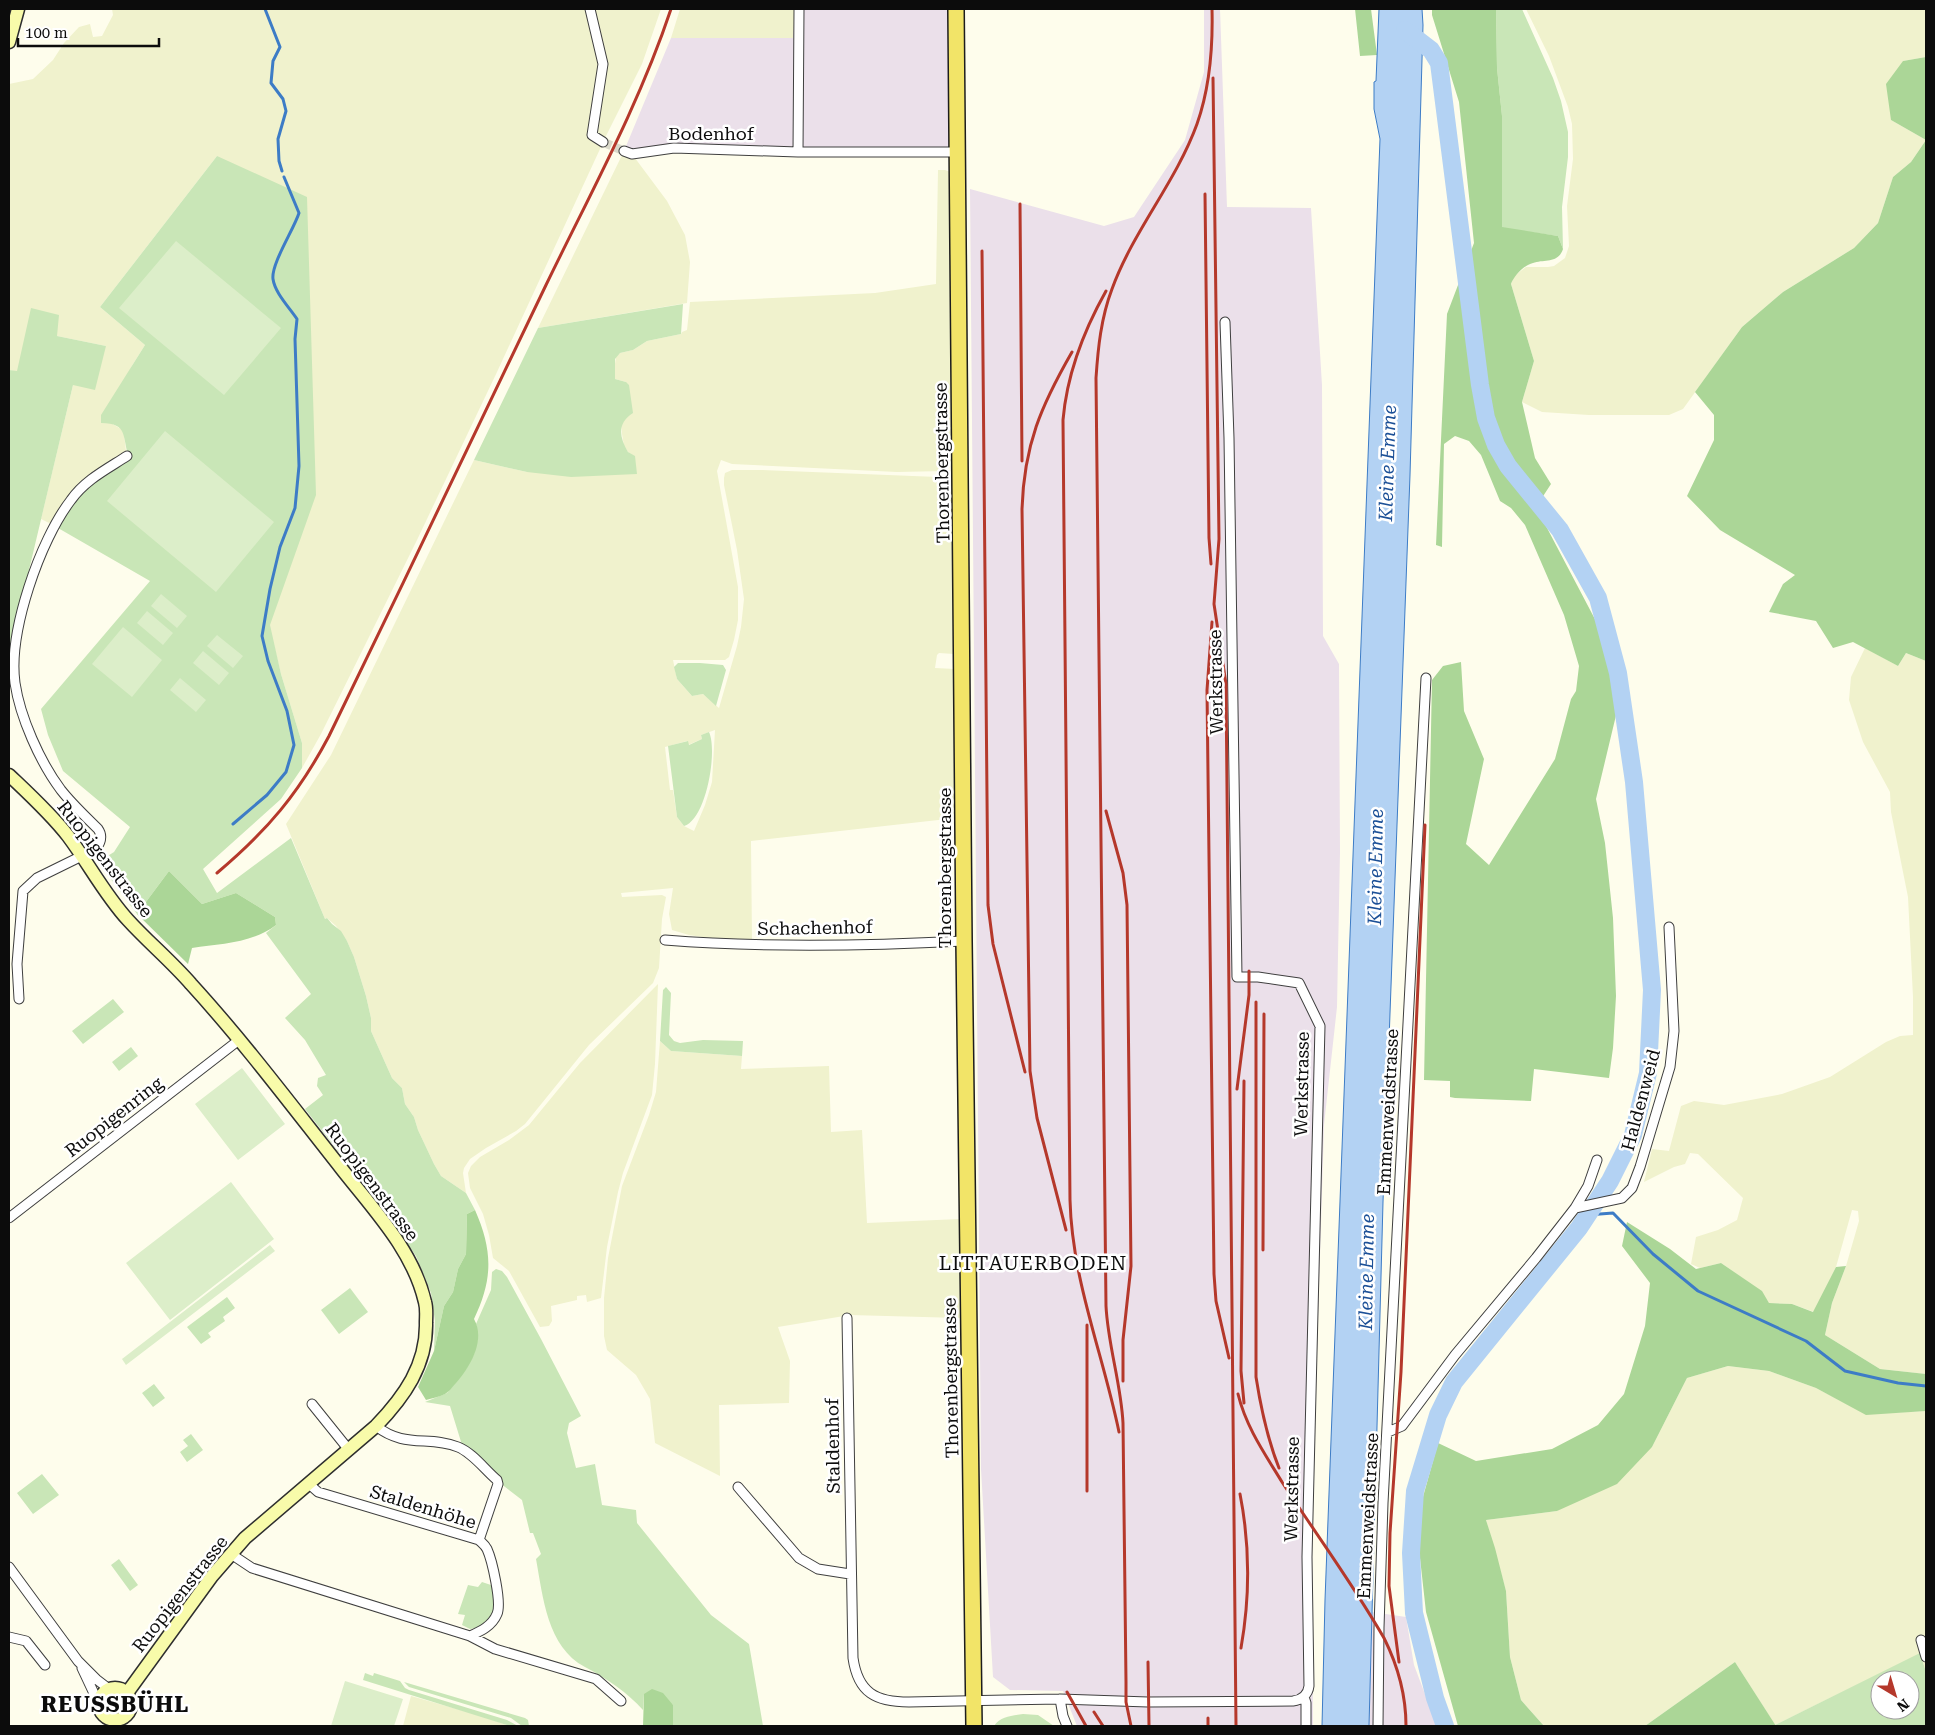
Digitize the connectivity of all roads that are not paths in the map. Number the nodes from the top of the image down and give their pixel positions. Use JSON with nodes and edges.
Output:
{"nodes":[{"id":1,"x":18,"y":9,"type":"edge"},
{"id":2,"x":590,"y":9,"type":"edge"},
{"id":3,"x":798,"y":9,"type":"edge"},
{"id":4,"x":956,"y":9,"type":"edge"},
{"id":5,"x":9,"y":42,"type":"edge"},
{"id":6,"x":603,"y":142,"type":"tunnel mouth"},
{"id":7,"x":624,"y":151,"type":"tunnel mouth"},
{"id":8,"x":798,"y":152,"type":"junction"},
{"id":9,"x":958,"y":152,"type":"junction"},
{"id":10,"x":1225,"y":322,"type":"dead end"},
{"id":11,"x":127,"y":456,"type":"dead end"},
{"id":12,"x":1426,"y":678,"type":"dead end"},
{"id":13,"x":9,"y":775,"type":"edge"},
{"id":14,"x":83,"y":856,"type":"junction"},
{"id":15,"x":1669,"y":927,"type":"dead end"},
{"id":16,"x":665,"y":940,"type":"dead end"},
{"id":17,"x":964,"y":941,"type":"junction"},
{"id":18,"x":19,"y":999,"type":"dead end"},
{"id":19,"x":239,"y":1040,"type":"junction"},
{"id":20,"x":1597,"y":1160,"type":"dead end"},
{"id":21,"x":1579,"y":1207,"type":"junction"},
{"id":22,"x":9,"y":1218,"type":"edge"},
{"id":23,"x":847,"y":1318,"type":"dead end"},
{"id":24,"x":312,"y":1404,"type":"dead end"},
{"id":25,"x":376,"y":1426,"type":"junction"},
{"id":26,"x":1388,"y":1432,"type":"junction"},
{"id":27,"x":348,"y":1450,"type":"junction"},
{"id":28,"x":309,"y":1484,"type":"junction"},
{"id":29,"x":738,"y":1487,"type":"dead end"},
{"id":30,"x":479,"y":1540,"type":"junction"},
{"id":31,"x":231,"y":1554,"type":"junction"},
{"id":32,"x":9,"y":1566,"type":"edge"},
{"id":33,"x":850,"y":1574,"type":"junction"},
{"id":34,"x":470,"y":1636,"type":"junction"},
{"id":35,"x":9,"y":1637,"type":"edge"},
{"id":36,"x":1921,"y":1640,"type":"dead end"},
{"id":37,"x":1926,"y":1657,"type":"edge"},
{"id":38,"x":78,"y":1661,"type":"junction"},
{"id":39,"x":45,"y":1665,"type":"dead end"},
{"id":40,"x":109,"y":1688,"type":"junction"},
{"id":41,"x":127,"y":1693,"type":"junction"},
{"id":42,"x":1304,"y":1696,"type":"junction"},
{"id":43,"x":621,"y":1700,"type":"dead end"},
{"id":44,"x":1060,"y":1700,"type":"junction"},
{"id":45,"x":98,"y":1702,"type":"junction"},
{"id":46,"x":974,"y":1702,"type":"junction"},
{"id":47,"x":103,"y":1721,"type":"edge"},
{"id":48,"x":117,"y":1723,"type":"edge"},
{"id":49,"x":974,"y":1726,"type":"edge"},
{"id":50,"x":1067,"y":1726,"type":"edge"},
{"id":51,"x":1306,"y":1726,"type":"edge"},
{"id":52,"x":1378,"y":1726,"type":"edge"}],
"edges":[{"from":1,"to":5,"type":"street"},
{"from":2,"to":6,"type":"street"},
{"from":3,"to":8,"type":"street"},
{"from":4,"to":9,"type":"main road","name":"Thorenbergstrasse"},
{"from":7,"to":8,"type":"street","name":"Bodenhof"},
{"from":8,"to":9,"type":"street","name":"Bodenhof"},
{"from":9,"to":17,"type":"main road","name":"Thorenbergstrasse"},
{"from":10,"to":42,"type":"street","name":"Werkstrasse"},
{"from":11,"to":14,"type":"street"},
{"from":12,"to":26,"type":"street","name":"Emmenweidstrasse"},
{"from":13,"to":14,"type":"street","name":"Ruopigenstrasse"},
{"from":14,"to":18,"type":"street"},
{"from":14,"to":19,"type":"street","name":"Ruopigenstrasse"},
{"from":15,"to":21,"type":"street","name":"Haldenweid"},
{"from":16,"to":17,"type":"street","name":"Schachenhof"},
{"from":17,"to":46,"type":"main road","name":"Thorenbergstrasse"},
{"from":19,"to":22,"type":"street","name":"Ruopigenring"},
{"from":19,"to":25,"type":"street","name":"Ruopigenstrasse"},
{"from":20,"to":21,"type":"street","name":"Haldenweid"},
{"from":21,"to":26,"type":"street","name":"Haldenweid"},
{"from":23,"to":33,"type":"street","name":"Staldenhof"},
{"from":24,"to":27,"type":"street"},
{"from":25,"to":27,"type":"street","name":"Ruopigenstrasse"},
{"from":25,"to":30,"type":"street"},
{"from":26,"to":52,"type":"street","name":"Emmenweidstrasse"},
{"from":27,"to":28,"type":"street","name":"Ruopigenstrasse"},
{"from":28,"to":30,"type":"street","name":"Staldenhöhe"},
{"from":28,"to":31,"type":"street","name":"Ruopigenstrasse"},
{"from":29,"to":33,"type":"street"},
{"from":30,"to":34,"type":"street","name":"Staldenhöhe"},
{"from":31,"to":34,"type":"street"},
{"from":31,"to":41,"type":"street","name":"Ruopigenstrasse"},
{"from":32,"to":38,"type":"street"},
{"from":33,"to":46,"type":"street","name":"Staldenhof"},
{"from":34,"to":43,"type":"street"},
{"from":35,"to":39,"type":"street"},
{"from":36,"to":37,"type":"street"},
{"from":38,"to":40,"type":"street"},
{"from":38,"to":45,"type":"street"},
{"from":40,"to":41,"type":"street"},
{"from":40,"to":45,"type":"street"},
{"from":41,"to":48,"type":"street"},
{"from":42,"to":44,"type":"street"},
{"from":42,"to":51,"type":"street","name":"Werkstrasse"},
{"from":44,"to":46,"type":"street"},
{"from":44,"to":50,"type":"street"},
{"from":45,"to":47,"type":"street"},
{"from":46,"to":49,"type":"main road","name":"Thorenbergstrasse"},
{"from":47,"to":48,"type":"street"}]}
